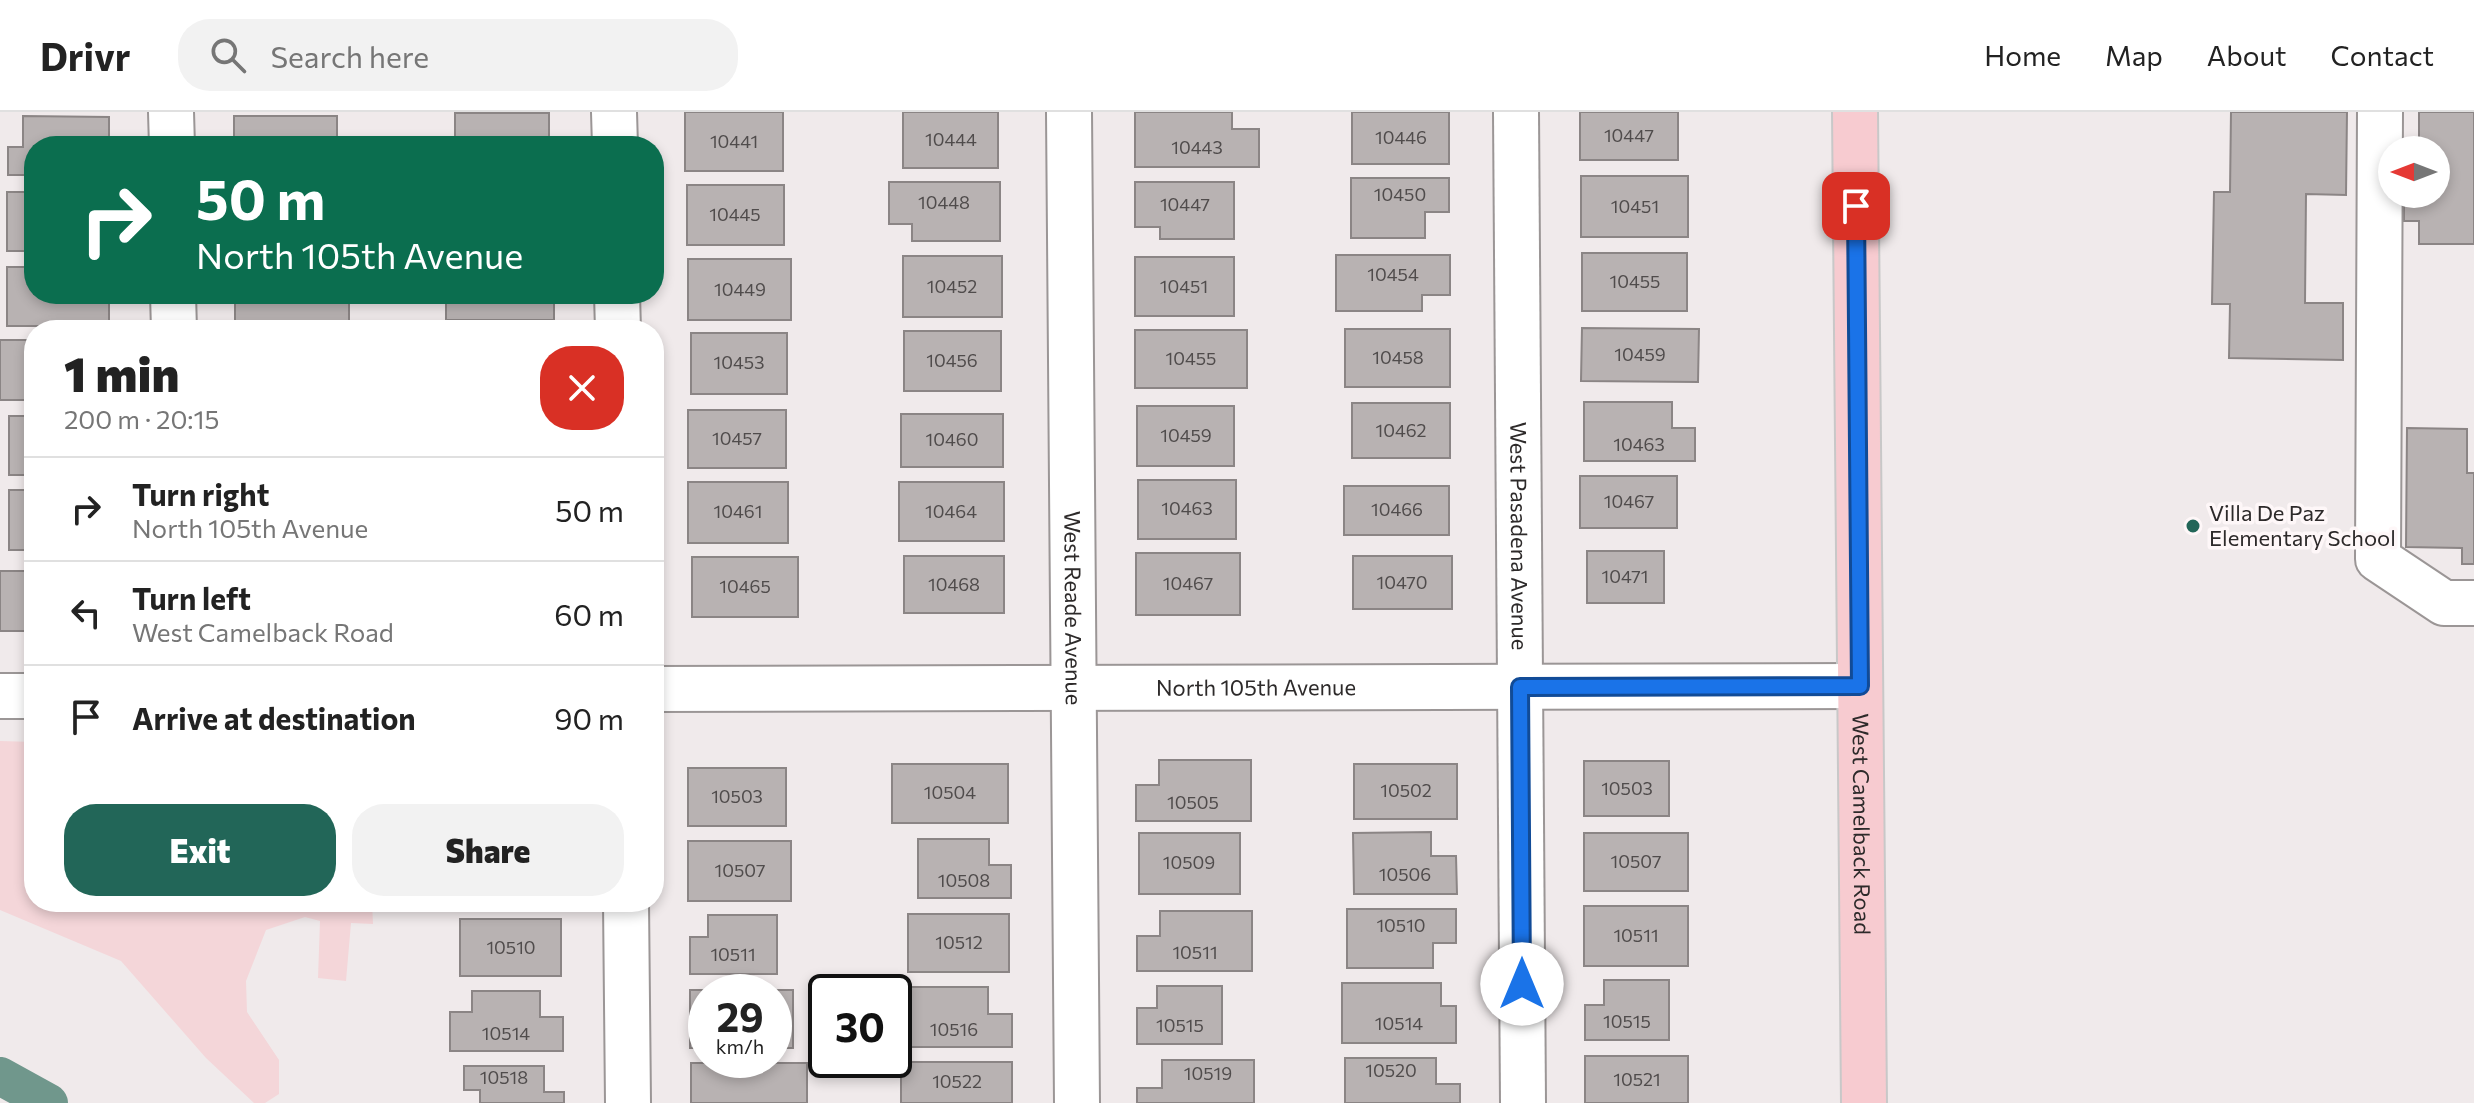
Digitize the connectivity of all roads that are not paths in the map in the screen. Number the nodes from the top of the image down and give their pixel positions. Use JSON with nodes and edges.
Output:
{"nodes":[{"id":1,"x":171,"y":112,"type":"edge"},
{"id":2,"x":614,"y":112,"type":"edge"},
{"id":3,"x":1069,"y":112,"type":"edge"},
{"id":4,"x":1516,"y":112,"type":"edge"},
{"id":5,"x":1855,"y":112,"type":"edge"},
{"id":6,"x":2380,"y":112,"type":"edge"},
{"id":7,"x":172,"y":136,"type":"edge"},
{"id":8,"x":615,"y":136,"type":"edge"},
{"id":9,"x":2474,"y":603,"type":"edge"},
{"id":10,"x":1860,"y":686,"type":"junction"},
{"id":11,"x":1073,"y":687,"type":"junction"},
{"id":12,"x":1520,"y":687,"type":"junction"},
{"id":13,"x":664,"y":689,"type":"edge"},
{"id":14,"x":0,"y":696,"type":"edge"},
{"id":15,"x":24,"y":696,"type":"edge"},
{"id":16,"x":626,"y":912,"type":"edge"},
{"id":17,"x":628,"y":1103,"type":"edge"},
{"id":18,"x":1077,"y":1103,"type":"edge"},
{"id":19,"x":1523,"y":1103,"type":"edge"},
{"id":20,"x":1864,"y":1103,"type":"edge"}],
"edges":[{"from":1,"to":7,"type":"street"},
{"from":2,"to":8,"type":"street"},
{"from":3,"to":11,"type":"street","name":"West Reade Avenue"},
{"from":4,"to":12,"type":"street","name":"West Pasadena Avenue"},
{"from":5,"to":10,"type":"main road","name":"West Camelback Road"},
{"from":6,"to":9,"type":"street"},
{"from":10,"to":12,"type":"street","name":"North 105th Avenue"},
{"from":10,"to":20,"type":"main road","name":"West Camelback Road"},
{"from":11,"to":12,"type":"street","name":"North 105th Avenue"},
{"from":11,"to":13,"type":"street","name":"North 105th Avenue"},
{"from":11,"to":18,"type":"street","name":"West Reade Avenue"},
{"from":12,"to":19,"type":"street","name":"West Pasadena Avenue"},
{"from":14,"to":15,"type":"street"},
{"from":16,"to":17,"type":"street"}]}
